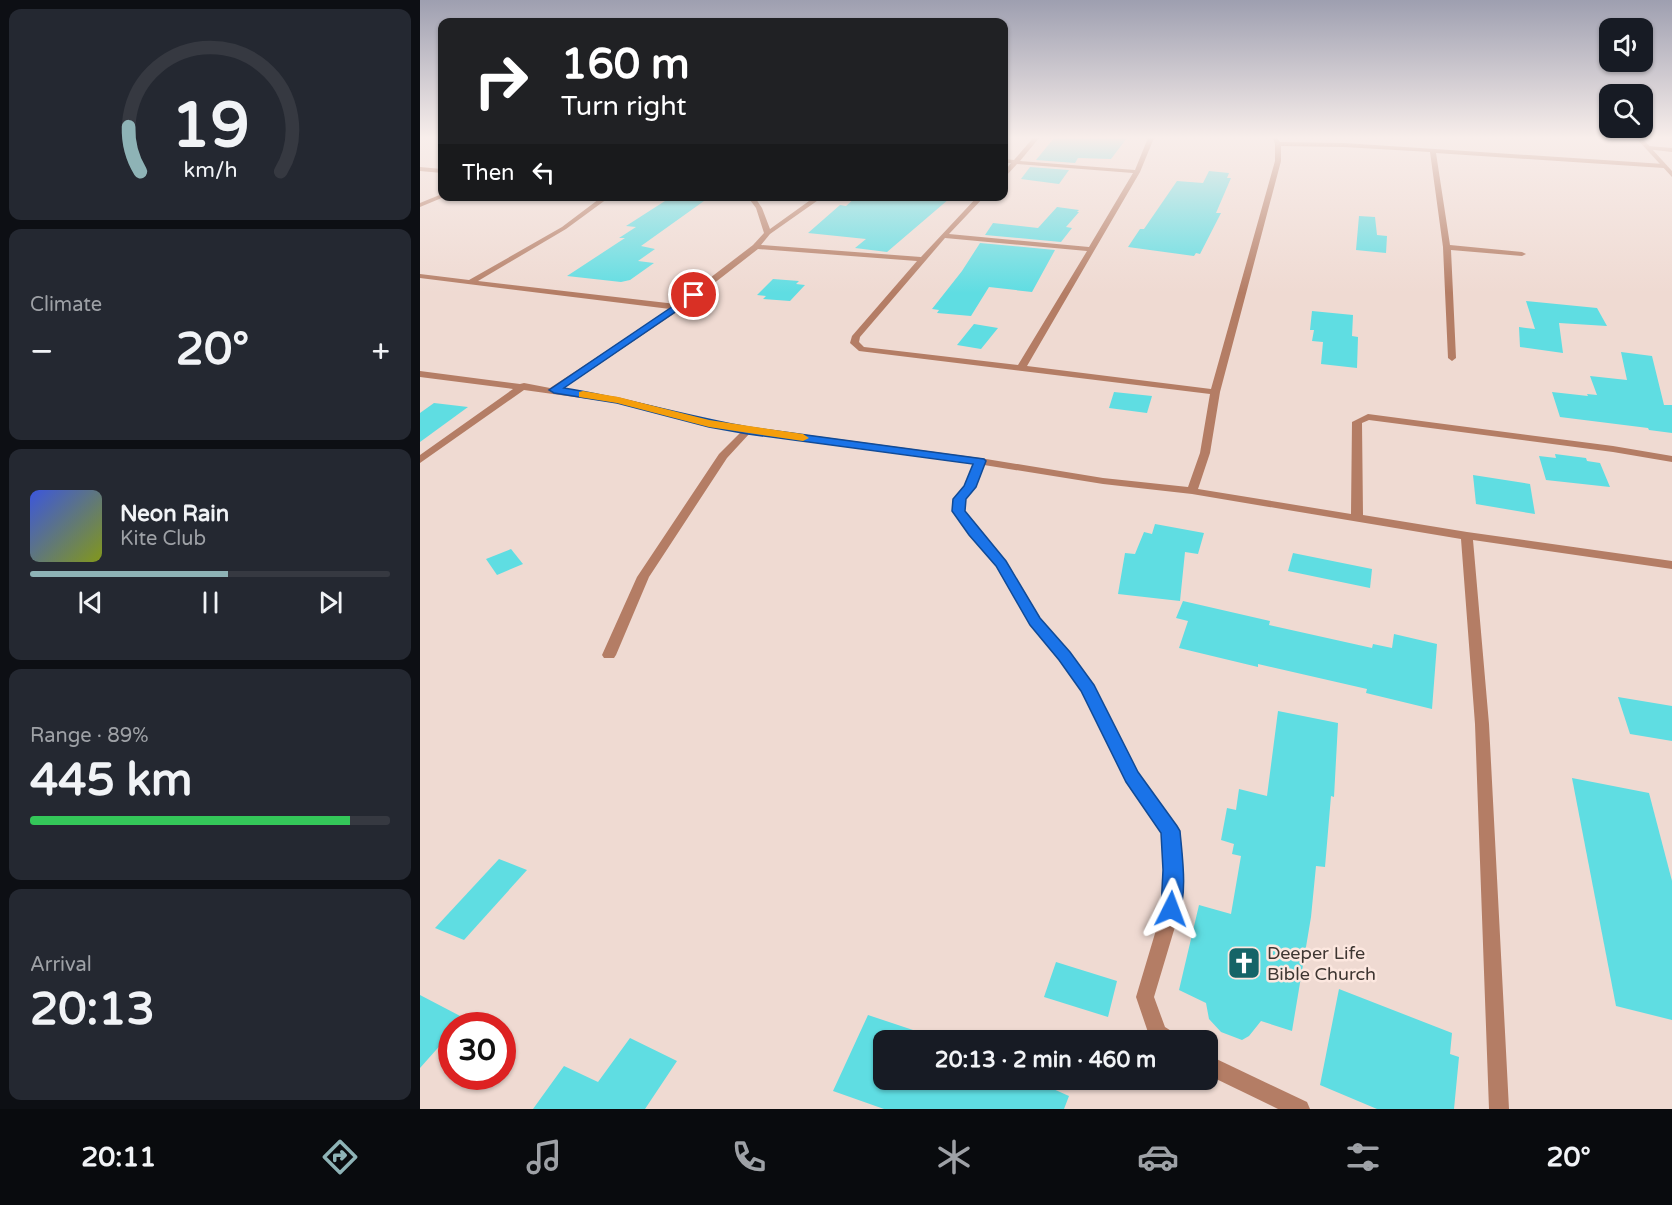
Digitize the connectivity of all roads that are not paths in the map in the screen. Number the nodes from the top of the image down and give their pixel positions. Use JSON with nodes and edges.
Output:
{"nodes":[{"id":1,"x":1127,"y":190,"type":"edge"},
{"id":2,"x":1270,"y":190,"type":"edge"},
{"id":3,"x":1439,"y":190,"type":"edge"},
{"id":4,"x":438,"y":198,"type":"edge"},
{"id":5,"x":601,"y":201,"type":"edge"},
{"id":6,"x":754,"y":201,"type":"edge"},
{"id":7,"x":814,"y":201,"type":"edge"},
{"id":8,"x":977,"y":201,"type":"edge"},
{"id":9,"x":420,"y":205,"type":"edge"},
{"id":10,"x":768,"y":234,"type":"junction"},
{"id":11,"x":943,"y":236,"type":"junction"},
{"id":12,"x":756,"y":247,"type":"junction"},
{"id":13,"x":1447,"y":247,"type":"junction"},
{"id":14,"x":1092,"y":249,"type":"junction"},
{"id":15,"x":1522,"y":254,"type":"dead end"},
{"id":16,"x":922,"y":259,"type":"junction"},
{"id":17,"x":420,"y":276,"type":"edge"},
{"id":18,"x":473,"y":280,"type":"junction"},
{"id":19,"x":678,"y":307,"type":"junction"},
{"id":20,"x":1452,"y":358,"type":"dead end"},
{"id":21,"x":1022,"y":368,"type":"junction"},
{"id":22,"x":420,"y":374,"type":"edge"},
{"id":23,"x":524,"y":386,"type":"junction"},
{"id":24,"x":554,"y":390,"type":"junction"},
{"id":25,"x":1215,"y":392,"type":"junction"},
{"id":26,"x":748,"y":430,"type":"junction"},
{"id":27,"x":1672,"y":459,"type":"edge"},
{"id":28,"x":420,"y":460,"type":"edge"},
{"id":29,"x":980,"y":461,"type":"junction"},
{"id":30,"x":1192,"y":491,"type":"junction"},
{"id":31,"x":1357,"y":518,"type":"junction"},
{"id":32,"x":1467,"y":536,"type":"junction"},
{"id":33,"x":1672,"y":565,"type":"edge"},
{"id":34,"x":609,"y":655,"type":"dead end"},
{"id":35,"x":1157,"y":1030,"type":"edge"},
{"id":36,"x":1218,"y":1070,"type":"edge"},
{"id":37,"x":1300,"y":1109,"type":"edge"},
{"id":38,"x":1499,"y":1109,"type":"edge"}],
"edges":[{"from":1,"to":14,"type":"street"},
{"from":2,"to":25,"type":"street"},
{"from":3,"to":13,"type":"street"},
{"from":4,"to":9,"type":"street"},
{"from":5,"to":18,"type":"street"},
{"from":6,"to":10,"type":"street"},
{"from":7,"to":10,"type":"street"},
{"from":8,"to":11,"type":"street"},
{"from":10,"to":12,"type":"street"},
{"from":11,"to":14,"type":"street"},
{"from":11,"to":16,"type":"street"},
{"from":12,"to":16,"type":"street"},
{"from":12,"to":19,"type":"street"},
{"from":13,"to":15,"type":"street"},
{"from":13,"to":20,"type":"street"},
{"from":14,"to":21,"type":"street"},
{"from":16,"to":21,"type":"street"},
{"from":17,"to":18,"type":"street"},
{"from":18,"to":19,"type":"street"},
{"from":19,"to":24,"type":"street"},
{"from":21,"to":25,"type":"street"},
{"from":22,"to":23,"type":"street"},
{"from":23,"to":24,"type":"street"},
{"from":23,"to":28,"type":"street"},
{"from":24,"to":26,"type":"street"},
{"from":25,"to":30,"type":"street"},
{"from":26,"to":29,"type":"street"},
{"from":26,"to":34,"type":"street"},
{"from":27,"to":31,"type":"street"},
{"from":29,"to":30,"type":"street"},
{"from":29,"to":35,"type":"street"},
{"from":30,"to":31,"type":"street"},
{"from":31,"to":32,"type":"street"},
{"from":32,"to":33,"type":"street"},
{"from":32,"to":38,"type":"street"},
{"from":36,"to":37,"type":"street"}]}
